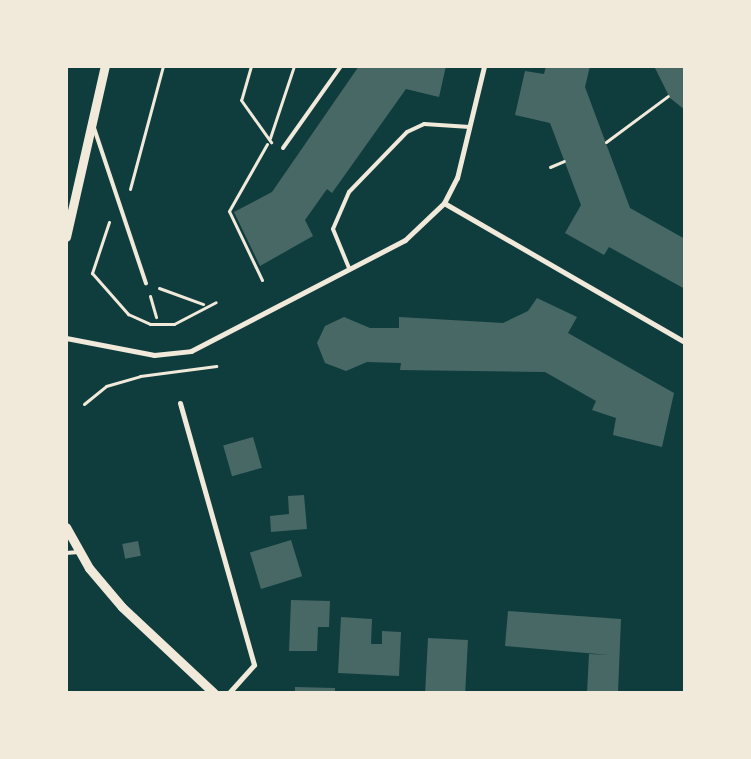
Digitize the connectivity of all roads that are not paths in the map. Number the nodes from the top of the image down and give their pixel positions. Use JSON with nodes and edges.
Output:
{"nodes":[{"id":1,"x":105,"y":66,"type":"edge"},
{"id":2,"x":341,"y":66,"type":"edge"},
{"id":3,"x":484,"y":66,"type":"edge"},
{"id":4,"x":93,"y":122,"type":"junction"},
{"id":5,"x":470,"y":128,"type":"junction"},
{"id":6,"x":283,"y":148,"type":"dead end"},
{"id":7,"x":444,"y":203,"type":"junction"},
{"id":8,"x":66,"y":237,"type":"edge"},
{"id":9,"x":350,"y":268,"type":"junction"},
{"id":10,"x":146,"y":283,"type":"road end"},
{"id":11,"x":66,"y":338,"type":"edge"},
{"id":12,"x":685,"y":342,"type":"edge"},
{"id":13,"x":180,"y":403,"type":"dead end"},
{"id":14,"x":66,"y":527,"type":"edge"},
{"id":15,"x":79,"y":552,"type":"junction"},
{"id":16,"x":66,"y":553,"type":"edge"},
{"id":17,"x":214,"y":693,"type":"edge"},
{"id":18,"x":229,"y":693,"type":"edge"}],
"edges":[{"from":1,"to":4,"type":"street"},
{"from":2,"to":6,"type":"lane"},
{"from":3,"to":5,"type":"street"},
{"from":4,"to":8,"type":"street"},
{"from":4,"to":10,"type":"lane"},
{"from":5,"to":7,"type":"street"},
{"from":5,"to":9,"type":"lane"},
{"from":7,"to":9,"type":"street"},
{"from":7,"to":12,"type":"street"},
{"from":9,"to":11,"type":"street"},
{"from":13,"to":18,"type":"street"},
{"from":14,"to":15,"type":"street"},
{"from":15,"to":16,"type":"lane"},
{"from":15,"to":17,"type":"street"}]}
